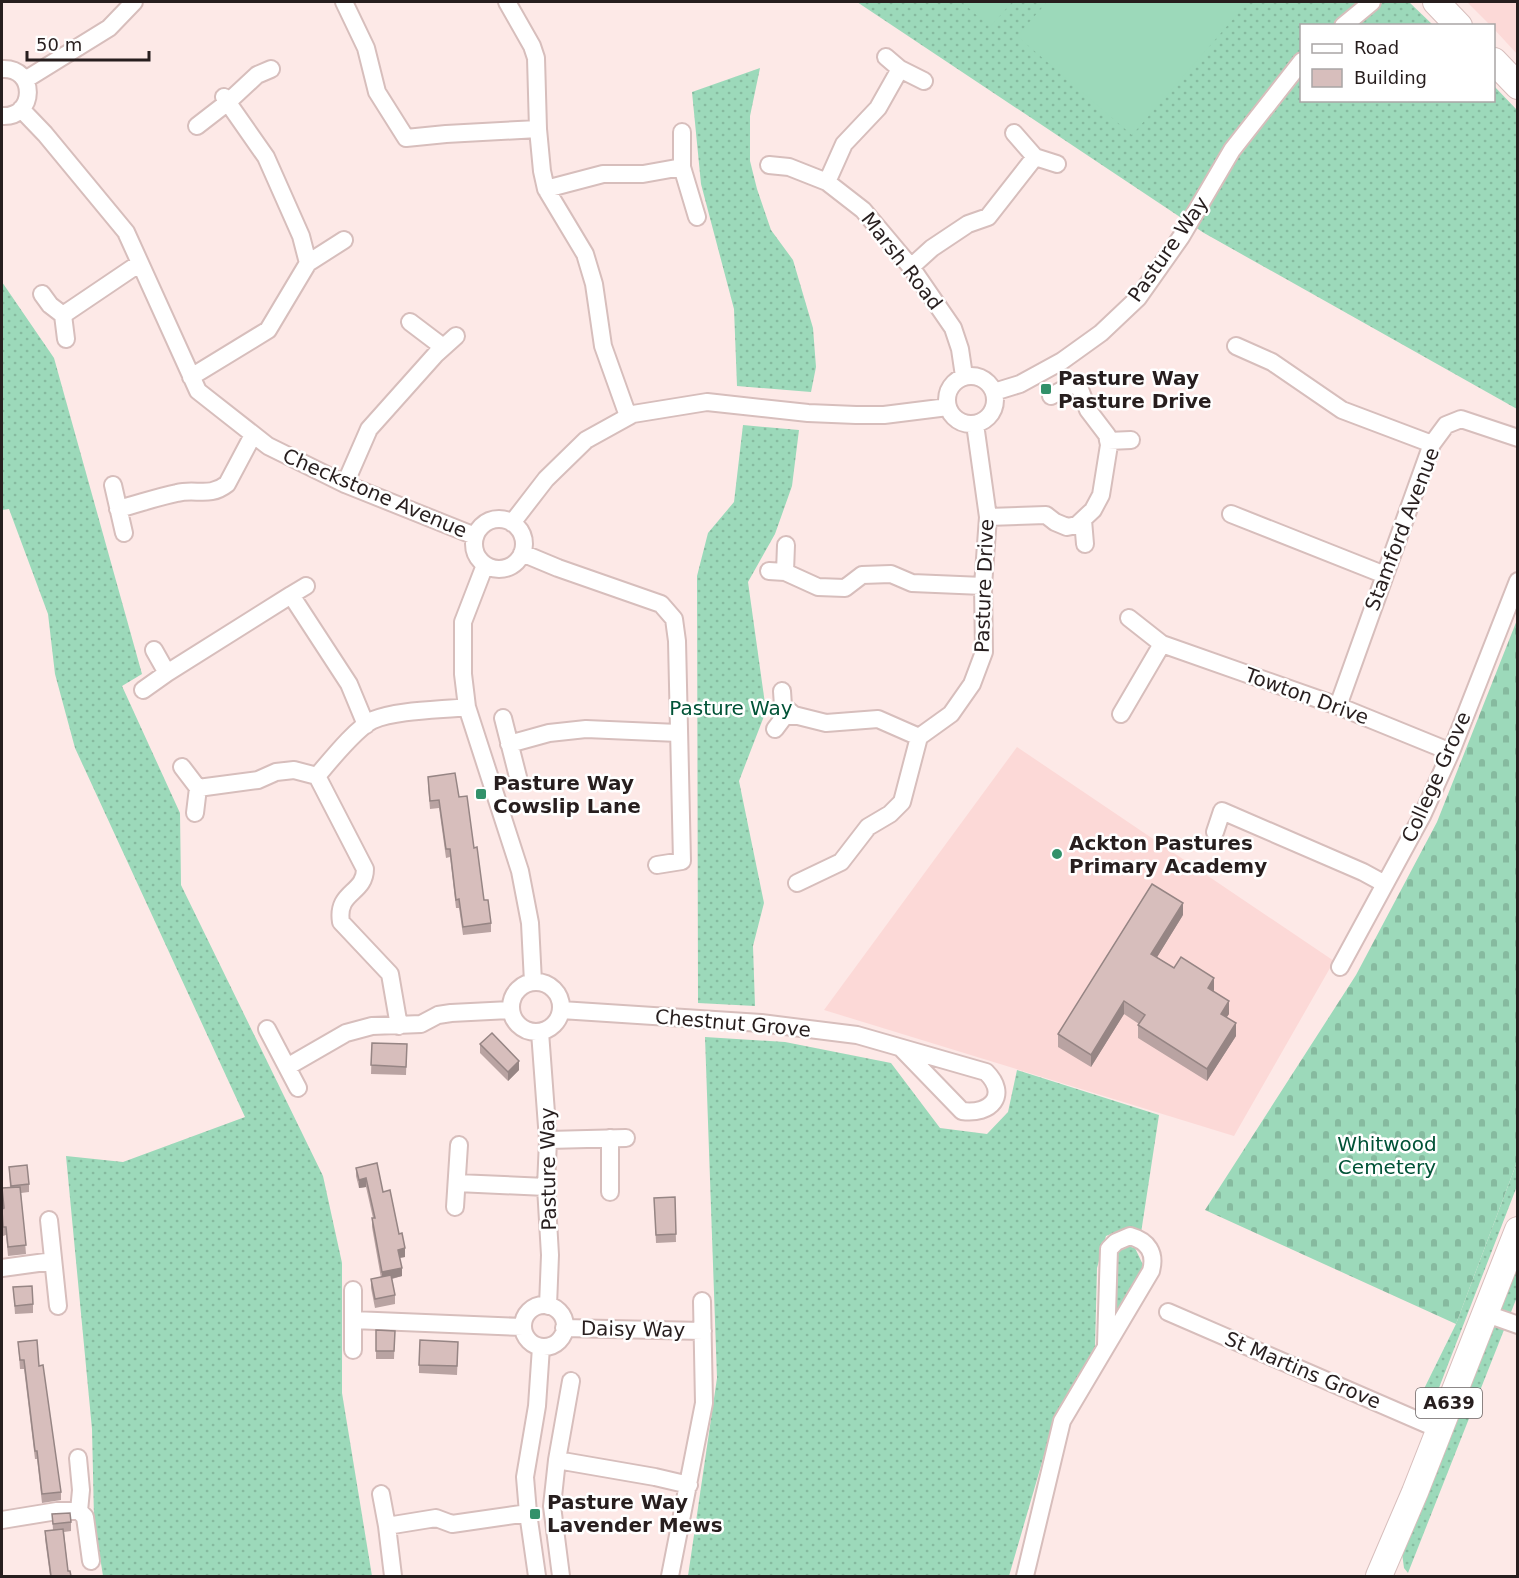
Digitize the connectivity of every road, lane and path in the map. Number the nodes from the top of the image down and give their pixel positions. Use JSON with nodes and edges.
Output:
{"nodes":[{"id":1,"x":134,"y":2,"type":"edge"},
{"id":2,"x":344,"y":2,"type":"edge"},
{"id":3,"x":507,"y":2,"type":"edge"},
{"id":4,"x":1363,"y":2,"type":"edge"},
{"id":5,"x":1372,"y":2,"type":"edge"},
{"id":6,"x":1436,"y":2,"type":"edge"},
{"id":7,"x":1344,"y":24,"type":"edge"},
{"id":8,"x":1457,"y":24,"type":"edge"},
{"id":9,"x":886,"y":57,"type":"dead end"},
{"id":10,"x":1495,"y":62,"type":"edge"},
{"id":11,"x":1300,"y":64,"type":"edge"},
{"id":12,"x":2,"y":69,"type":"edge"},
{"id":13,"x":271,"y":69,"type":"dead end"},
{"id":14,"x":900,"y":69,"type":"junction"},
{"id":15,"x":25,"y":80,"type":"junction"},
{"id":16,"x":924,"y":81,"type":"dead end"},
{"id":17,"x":1518,"y":86,"type":"edge"},
{"id":18,"x":226,"y":100,"type":"junction"},
{"id":19,"x":21,"y":110,"type":"junction"},
{"id":20,"x":2,"y":116,"type":"edge"},
{"id":21,"x":197,"y":126,"type":"dead end"},
{"id":22,"x":538,"y":129,"type":"junction"},
{"id":23,"x":682,"y":132,"type":"dead end"},
{"id":24,"x":1014,"y":133,"type":"dead end"},
{"id":25,"x":1035,"y":157,"type":"junction"},
{"id":26,"x":1057,"y":164,"type":"dead end"},
{"id":27,"x":769,"y":165,"type":"dead end"},
{"id":28,"x":682,"y":167,"type":"junction"},
{"id":29,"x":827,"y":182,"type":"junction"},
{"id":30,"x":546,"y":189,"type":"junction"},
{"id":31,"x":697,"y":217,"type":"dead end"},
{"id":32,"x":344,"y":240,"type":"dead end"},
{"id":33,"x":140,"y":263,"type":"junction"},
{"id":34,"x":308,"y":263,"type":"junction"},
{"id":35,"x":911,"y":267,"type":"junction"},
{"id":36,"x":42,"y":294,"type":"dead end"},
{"id":37,"x":63,"y":315,"type":"junction"},
{"id":38,"x":410,"y":322,"type":"dead end"},
{"id":39,"x":66,"y":339,"type":"dead end"},
{"id":40,"x":1234,"y":346,"type":"dead end"},
{"id":41,"x":964,"y":376,"type":"junction"},
{"id":42,"x":191,"y":377,"type":"junction"},
{"id":43,"x":994,"y":392,"type":"junction"},
{"id":44,"x":1051,"y":396,"type":"dead end"},
{"id":45,"x":948,"y":406,"type":"junction"},
{"id":46,"x":628,"y":416,"type":"junction"},
{"id":47,"x":975,"y":424,"type":"junction"},
{"id":48,"x":253,"y":435,"type":"junction"},
{"id":49,"x":1518,"y":438,"type":"edge"},
{"id":50,"x":1131,"y":440,"type":"dead end"},
{"id":51,"x":1108,"y":441,"type":"junction"},
{"id":52,"x":1432,"y":444,"type":"junction"},
{"id":53,"x":345,"y":484,"type":"junction"},
{"id":54,"x":113,"y":486,"type":"dead end"},
{"id":55,"x":118,"y":509,"type":"junction"},
{"id":56,"x":1230,"y":512,"type":"dead end"},
{"id":57,"x":988,"y":517,"type":"junction"},
{"id":58,"x":1083,"y":520,"type":"junction"},
{"id":59,"x":512,"y":523,"type":"junction"},
{"id":60,"x":124,"y":533,"type":"dead end"},
{"id":61,"x":475,"y":536,"type":"junction"},
{"id":62,"x":1085,"y":544,"type":"dead end"},
{"id":63,"x":786,"y":545,"type":"dead end"},
{"id":64,"x":522,"y":553,"type":"junction"},
{"id":65,"x":485,"y":565,"type":"junction"},
{"id":66,"x":1385,"y":575,"type":"junction"},
{"id":67,"x":1518,"y":581,"type":"edge"},
{"id":68,"x":306,"y":586,"type":"dead end"},
{"id":69,"x":983,"y":586,"type":"junction"},
{"id":70,"x":291,"y":595,"type":"junction"},
{"id":71,"x":1129,"y":618,"type":"dead end"},
{"id":72,"x":1162,"y":644,"type":"junction"},
{"id":73,"x":154,"y":650,"type":"dead end"},
{"id":74,"x":167,"y":673,"type":"junction"},
{"id":75,"x":143,"y":690,"type":"dead end"},
{"id":76,"x":782,"y":691,"type":"dead end"},
{"id":77,"x":1338,"y":706,"type":"junction"},
{"id":78,"x":467,"y":707,"type":"junction"},
{"id":79,"x":794,"y":715,"type":"junction"},
{"id":80,"x":1118,"y":717,"type":"dead end"},
{"id":81,"x":503,"y":718,"type":"dead end"},
{"id":82,"x":366,"y":725,"type":"junction"},
{"id":83,"x":775,"y":729,"type":"dead end"},
{"id":84,"x":678,"y":733,"type":"junction"},
{"id":85,"x":919,"y":736,"type":"junction"},
{"id":86,"x":510,"y":744,"type":"junction"},
{"id":87,"x":1451,"y":752,"type":"junction"},
{"id":88,"x":182,"y":767,"type":"dead end"},
{"id":89,"x":317,"y":776,"type":"junction"},
{"id":90,"x":518,"y":777,"type":"dead end"},
{"id":91,"x":198,"y":788,"type":"junction"},
{"id":92,"x":195,"y":813,"type":"dead end"},
{"id":93,"x":1215,"y":832,"type":"dead end"},
{"id":94,"x":657,"y":865,"type":"dead end"},
{"id":95,"x":797,"y":883,"type":"dead end"},
{"id":96,"x":1385,"y":884,"type":"junction"},
{"id":97,"x":1340,"y":967,"type":"dead end"},
{"id":98,"x":533,"y":982,"type":"junction"},
{"id":99,"x":511,"y":1010,"type":"junction"},
{"id":100,"x":561,"y":1010,"type":"junction"},
{"id":101,"x":399,"y":1026,"type":"junction"},
{"id":102,"x":267,"y":1029,"type":"dead end"},
{"id":103,"x":540,"y":1032,"type":"junction"},
{"id":104,"x":902,"y":1049,"type":"junction"},
{"id":105,"x":287,"y":1067,"type":"junction"},
{"id":106,"x":298,"y":1088,"type":"dead end"},
{"id":107,"x":548,"y":1140,"type":"junction"},
{"id":108,"x":459,"y":1145,"type":"dead end"},
{"id":109,"x":457,"y":1183,"type":"junction"},
{"id":110,"x":546,"y":1187,"type":"junction"},
{"id":111,"x":610,"y":1192,"type":"dead end"},
{"id":112,"x":455,"y":1207,"type":"dead end"},
{"id":113,"x":49,"y":1220,"type":"dead end"},
{"id":114,"x":1518,"y":1230,"type":"edge"},
{"id":115,"x":53,"y":1261,"type":"junction"},
{"id":116,"x":2,"y":1268,"type":"edge"},
{"id":117,"x":353,"y":1290,"type":"dead end"},
{"id":118,"x":702,"y":1301,"type":"dead end"},
{"id":119,"x":58,"y":1306,"type":"dead end"},
{"id":120,"x":548,"y":1306,"type":"junction"},
{"id":121,"x":1168,"y":1312,"type":"dead end"},
{"id":122,"x":1485,"y":1313,"type":"junction"},
{"id":123,"x":353,"y":1320,"type":"junction"},
{"id":124,"x":1518,"y":1325,"type":"edge"},
{"id":125,"x":523,"y":1327,"type":"junction"},
{"id":126,"x":564,"y":1328,"type":"junction"},
{"id":127,"x":703,"y":1331,"type":"junction"},
{"id":128,"x":1106,"y":1345,"type":"junction"},
{"id":129,"x":541,"y":1347,"type":"junction"},
{"id":130,"x":353,"y":1350,"type":"dead end"},
{"id":131,"x":571,"y":1381,"type":"dead end"},
{"id":132,"x":1438,"y":1429,"type":"junction"},
{"id":133,"x":78,"y":1458,"type":"dead end"},
{"id":134,"x":556,"y":1460,"type":"junction"},
{"id":135,"x":689,"y":1485,"type":"junction"},
{"id":136,"x":381,"y":1494,"type":"dead end"},
{"id":137,"x":79,"y":1511,"type":"junction"},
{"id":138,"x":528,"y":1513,"type":"junction"},
{"id":139,"x":2,"y":1520,"type":"edge"},
{"id":140,"x":387,"y":1526,"type":"junction"},
{"id":141,"x":91,"y":1561,"type":"dead end"},
{"id":142,"x":1385,"y":1575,"type":"edge"},
{"id":143,"x":393,"y":1576,"type":"edge"},
{"id":144,"x":537,"y":1576,"type":"edge"},
{"id":145,"x":561,"y":1576,"type":"edge"},
{"id":146,"x":670,"y":1576,"type":"edge"},
{"id":147,"x":1025,"y":1576,"type":"edge"}],
"edges":[{"from":1,"to":15,"type":"street"},
{"from":2,"to":22,"type":"street"},
{"from":3,"to":22,"type":"street"},
{"from":4,"to":7,"type":"street"},
{"from":5,"to":7,"type":"street"},
{"from":6,"to":8,"type":"main road"},
{"from":9,"to":14,"type":"street"},
{"from":10,"to":17,"type":"main road"},
{"from":11,"to":43,"type":"street","name":"Pasture Way"},
{"from":12,"to":15,"type":"street"},
{"from":13,"to":18,"type":"street"},
{"from":14,"to":16,"type":"street"},
{"from":14,"to":29,"type":"street"},
{"from":15,"to":19,"type":"street"},
{"from":18,"to":21,"type":"street"},
{"from":18,"to":34,"type":"street"},
{"from":19,"to":20,"type":"street"},
{"from":19,"to":33,"type":"street","name":"Checkstone Avenue"},
{"from":22,"to":30,"type":"street"},
{"from":23,"to":28,"type":"street"},
{"from":24,"to":25,"type":"street"},
{"from":25,"to":26,"type":"street"},
{"from":25,"to":35,"type":"street"},
{"from":27,"to":29,"type":"street","name":"Marsh Road"},
{"from":28,"to":30,"type":"street"},
{"from":28,"to":31,"type":"street"},
{"from":29,"to":35,"type":"street","name":"Marsh Road"},
{"from":30,"to":46,"type":"street"},
{"from":32,"to":34,"type":"street"},
{"from":33,"to":37,"type":"street"},
{"from":33,"to":42,"type":"street","name":"Checkstone Avenue"},
{"from":34,"to":42,"type":"street"},
{"from":35,"to":41,"type":"street","name":"Marsh Road"},
{"from":36,"to":37,"type":"street"},
{"from":37,"to":39,"type":"street"},
{"from":38,"to":53,"type":"street"},
{"from":40,"to":52,"type":"street"},
{"from":41,"to":43,"type":"street"},
{"from":41,"to":45,"type":"street"},
{"from":42,"to":48,"type":"street","name":"Checkstone Avenue"},
{"from":43,"to":47,"type":"street"},
{"from":44,"to":51,"type":"street"},
{"from":45,"to":46,"type":"street"},
{"from":45,"to":47,"type":"street"},
{"from":46,"to":59,"type":"street"},
{"from":47,"to":57,"type":"street","name":"Pasture Drive"},
{"from":48,"to":53,"type":"street","name":"Checkstone Avenue"},
{"from":48,"to":55,"type":"street"},
{"from":49,"to":52,"type":"street","name":"Stamford Avenue"},
{"from":50,"to":51,"type":"street"},
{"from":51,"to":58,"type":"street"},
{"from":52,"to":66,"type":"street","name":"Stamford Avenue"},
{"from":53,"to":61,"type":"street","name":"Checkstone Avenue"},
{"from":54,"to":55,"type":"street"},
{"from":55,"to":60,"type":"street"},
{"from":56,"to":66,"type":"street"},
{"from":57,"to":58,"type":"street"},
{"from":57,"to":69,"type":"street","name":"Pasture Drive"},
{"from":58,"to":62,"type":"street"},
{"from":59,"to":61,"type":"street"},
{"from":59,"to":64,"type":"street"},
{"from":61,"to":65,"type":"street"},
{"from":63,"to":69,"type":"street"},
{"from":64,"to":65,"type":"street"},
{"from":64,"to":84,"type":"street"},
{"from":65,"to":78,"type":"street"},
{"from":66,"to":77,"type":"street","name":"Stamford Avenue"},
{"from":67,"to":87,"type":"street","name":"College Grove"},
{"from":68,"to":70,"type":"street"},
{"from":69,"to":85,"type":"street","name":"Pasture Drive"},
{"from":70,"to":74,"type":"street"},
{"from":70,"to":82,"type":"street"},
{"from":71,"to":72,"type":"street","name":"Towton Drive"},
{"from":72,"to":77,"type":"street","name":"Towton Drive"},
{"from":72,"to":80,"type":"street"},
{"from":73,"to":74,"type":"street"},
{"from":74,"to":75,"type":"street"},
{"from":76,"to":79,"type":"street"},
{"from":77,"to":87,"type":"street","name":"Towton Drive"},
{"from":78,"to":82,"type":"street"},
{"from":78,"to":98,"type":"street"},
{"from":79,"to":83,"type":"street"},
{"from":79,"to":85,"type":"street"},
{"from":81,"to":86,"type":"street"},
{"from":82,"to":89,"type":"street"},
{"from":84,"to":86,"type":"street"},
{"from":84,"to":94,"type":"street"},
{"from":85,"to":95,"type":"street"},
{"from":86,"to":90,"type":"street"},
{"from":87,"to":96,"type":"street","name":"College Grove"},
{"from":88,"to":91,"type":"street"},
{"from":89,"to":91,"type":"street"},
{"from":89,"to":101,"type":"street"},
{"from":91,"to":92,"type":"street"},
{"from":93,"to":96,"type":"street"},
{"from":96,"to":97,"type":"street","name":"College Grove"},
{"from":98,"to":99,"type":"street"},
{"from":98,"to":100,"type":"street"},
{"from":99,"to":101,"type":"street"},
{"from":99,"to":103,"type":"street"},
{"from":100,"to":103,"type":"street"},
{"from":100,"to":104,"type":"street","name":"Chestnut Grove"},
{"from":101,"to":105,"type":"street"},
{"from":102,"to":105,"type":"street"},
{"from":103,"to":107,"type":"street","name":"Pasture Way"},
{"from":104,"to":104,"type":"street","name":"Chestnut Grove"},
{"from":105,"to":106,"type":"street"},
{"from":107,"to":110,"type":"street","name":"Pasture Way"},
{"from":107,"to":111,"type":"street"},
{"from":108,"to":109,"type":"street"},
{"from":109,"to":110,"type":"street"},
{"from":109,"to":112,"type":"street"},
{"from":110,"to":120,"type":"street","name":"Pasture Way"},
{"from":113,"to":115,"type":"street"},
{"from":114,"to":122,"type":"main road","number":"A639"},
{"from":115,"to":116,"type":"street"},
{"from":115,"to":119,"type":"street"},
{"from":117,"to":123,"type":"street"},
{"from":118,"to":127,"type":"street","name":"Daisy Way"},
{"from":120,"to":125,"type":"street"},
{"from":120,"to":126,"type":"street"},
{"from":121,"to":132,"type":"street","name":"St Martins Grove"},
{"from":122,"to":124,"type":"street"},
{"from":122,"to":132,"type":"main road","number":"A639"},
{"from":123,"to":125,"type":"street"},
{"from":123,"to":130,"type":"street"},
{"from":125,"to":129,"type":"street"},
{"from":126,"to":127,"type":"street","name":"Daisy Way"},
{"from":126,"to":129,"type":"street"},
{"from":127,"to":135,"type":"street","name":"Daisy Way"},
{"from":128,"to":128,"type":"street"},
{"from":128,"to":147,"type":"street"},
{"from":129,"to":138,"type":"street"},
{"from":131,"to":134,"type":"street"},
{"from":132,"to":142,"type":"main road","number":"A639"},
{"from":133,"to":137,"type":"street"},
{"from":134,"to":135,"type":"street"},
{"from":134,"to":145,"type":"street"},
{"from":135,"to":146,"type":"street","name":"Daisy Way"},
{"from":136,"to":140,"type":"street"},
{"from":137,"to":139,"type":"street"},
{"from":137,"to":141,"type":"street"},
{"from":138,"to":140,"type":"street"},
{"from":138,"to":144,"type":"street"},
{"from":140,"to":143,"type":"street"}]}
